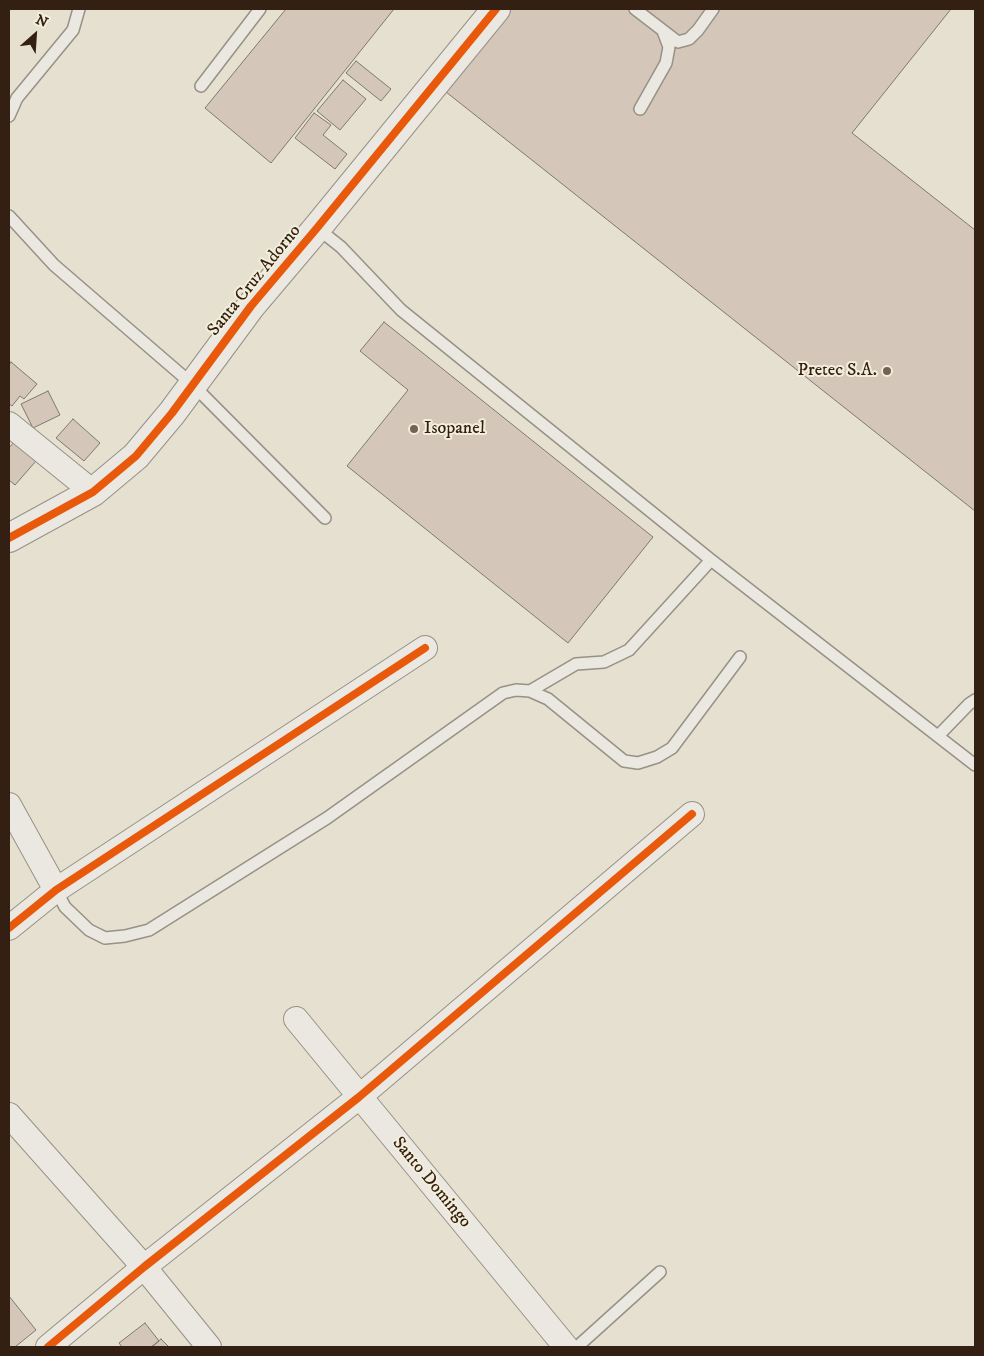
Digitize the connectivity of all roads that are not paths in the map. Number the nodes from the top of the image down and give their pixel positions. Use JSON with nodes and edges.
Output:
{"nodes":[{"id":1,"x":80,"y":9,"type":"edge"},
{"id":2,"x":260,"y":9,"type":"edge"},
{"id":3,"x":496,"y":9,"type":"edge"},
{"id":4,"x":635,"y":9,"type":"edge"},
{"id":5,"x":713,"y":9,"type":"edge"},
{"id":6,"x":663,"y":31,"type":"junction"},
{"id":7,"x":201,"y":86,"type":"dead end"},
{"id":8,"x":640,"y":109,"type":"dead end"},
{"id":9,"x":9,"y":116,"type":"edge"},
{"id":10,"x":9,"y":216,"type":"edge"},
{"id":11,"x":318,"y":228,"type":"junction"},
{"id":12,"x":192,"y":384,"type":"junction"},
{"id":13,"x":9,"y":424,"type":"edge"},
{"id":14,"x":92,"y":492,"type":"junction"},
{"id":15,"x":325,"y":518,"type":"dead end"},
{"id":16,"x":9,"y":538,"type":"edge"},
{"id":17,"x":711,"y":560,"type":"junction"},
{"id":18,"x":425,"y":648,"type":"dead end"},
{"id":19,"x":740,"y":657,"type":"dead end"},
{"id":20,"x":530,"y":691,"type":"junction"},
{"id":21,"x":975,"y":700,"type":"edge"},
{"id":22,"x":938,"y":736,"type":"junction"},
{"id":23,"x":975,"y":765,"type":"edge"},
{"id":24,"x":9,"y":805,"type":"edge"},
{"id":25,"x":692,"y":814,"type":"dead end"},
{"id":26,"x":56,"y":890,"type":"junction"},
{"id":27,"x":9,"y":928,"type":"edge"},
{"id":28,"x":296,"y":1019,"type":"dead end"},
{"id":29,"x":359,"y":1096,"type":"junction"},
{"id":30,"x":10,"y":1120,"type":"edge"},
{"id":31,"x":144,"y":1268,"type":"junction"},
{"id":32,"x":660,"y":1272,"type":"dead end"},
{"id":33,"x":48,"y":1347,"type":"edge"},
{"id":34,"x":210,"y":1347,"type":"edge"},
{"id":35,"x":566,"y":1347,"type":"edge"},
{"id":36,"x":577,"y":1347,"type":"edge"}],
"edges":[{"from":1,"to":9,"type":"lane"},
{"from":2,"to":7,"type":"lane"},
{"from":3,"to":11,"type":"street","name":"Santa Cruz Adorno"},
{"from":4,"to":6,"type":"lane"},
{"from":5,"to":6,"type":"lane"},
{"from":6,"to":8,"type":"lane"},
{"from":10,"to":12,"type":"lane"},
{"from":11,"to":12,"type":"street","name":"Santa Cruz Adorno"},
{"from":11,"to":17,"type":"lane"},
{"from":12,"to":14,"type":"street","name":"Santa Cruz Adorno"},
{"from":12,"to":15,"type":"lane"},
{"from":13,"to":14,"type":"street"},
{"from":14,"to":16,"type":"street","name":"Santa Cruz Adorno"},
{"from":17,"to":20,"type":"lane"},
{"from":17,"to":22,"type":"lane"},
{"from":18,"to":26,"type":"street"},
{"from":19,"to":20,"type":"lane"},
{"from":20,"to":26,"type":"lane"},
{"from":21,"to":22,"type":"lane"},
{"from":22,"to":23,"type":"lane"},
{"from":24,"to":26,"type":"street"},
{"from":25,"to":29,"type":"street"},
{"from":26,"to":27,"type":"street"},
{"from":28,"to":29,"type":"street","name":"Santo Domingo"},
{"from":29,"to":31,"type":"street"},
{"from":29,"to":35,"type":"street","name":"Santo Domingo"},
{"from":30,"to":31,"type":"street"},
{"from":31,"to":33,"type":"street"},
{"from":31,"to":34,"type":"street"},
{"from":32,"to":36,"type":"lane"}]}
